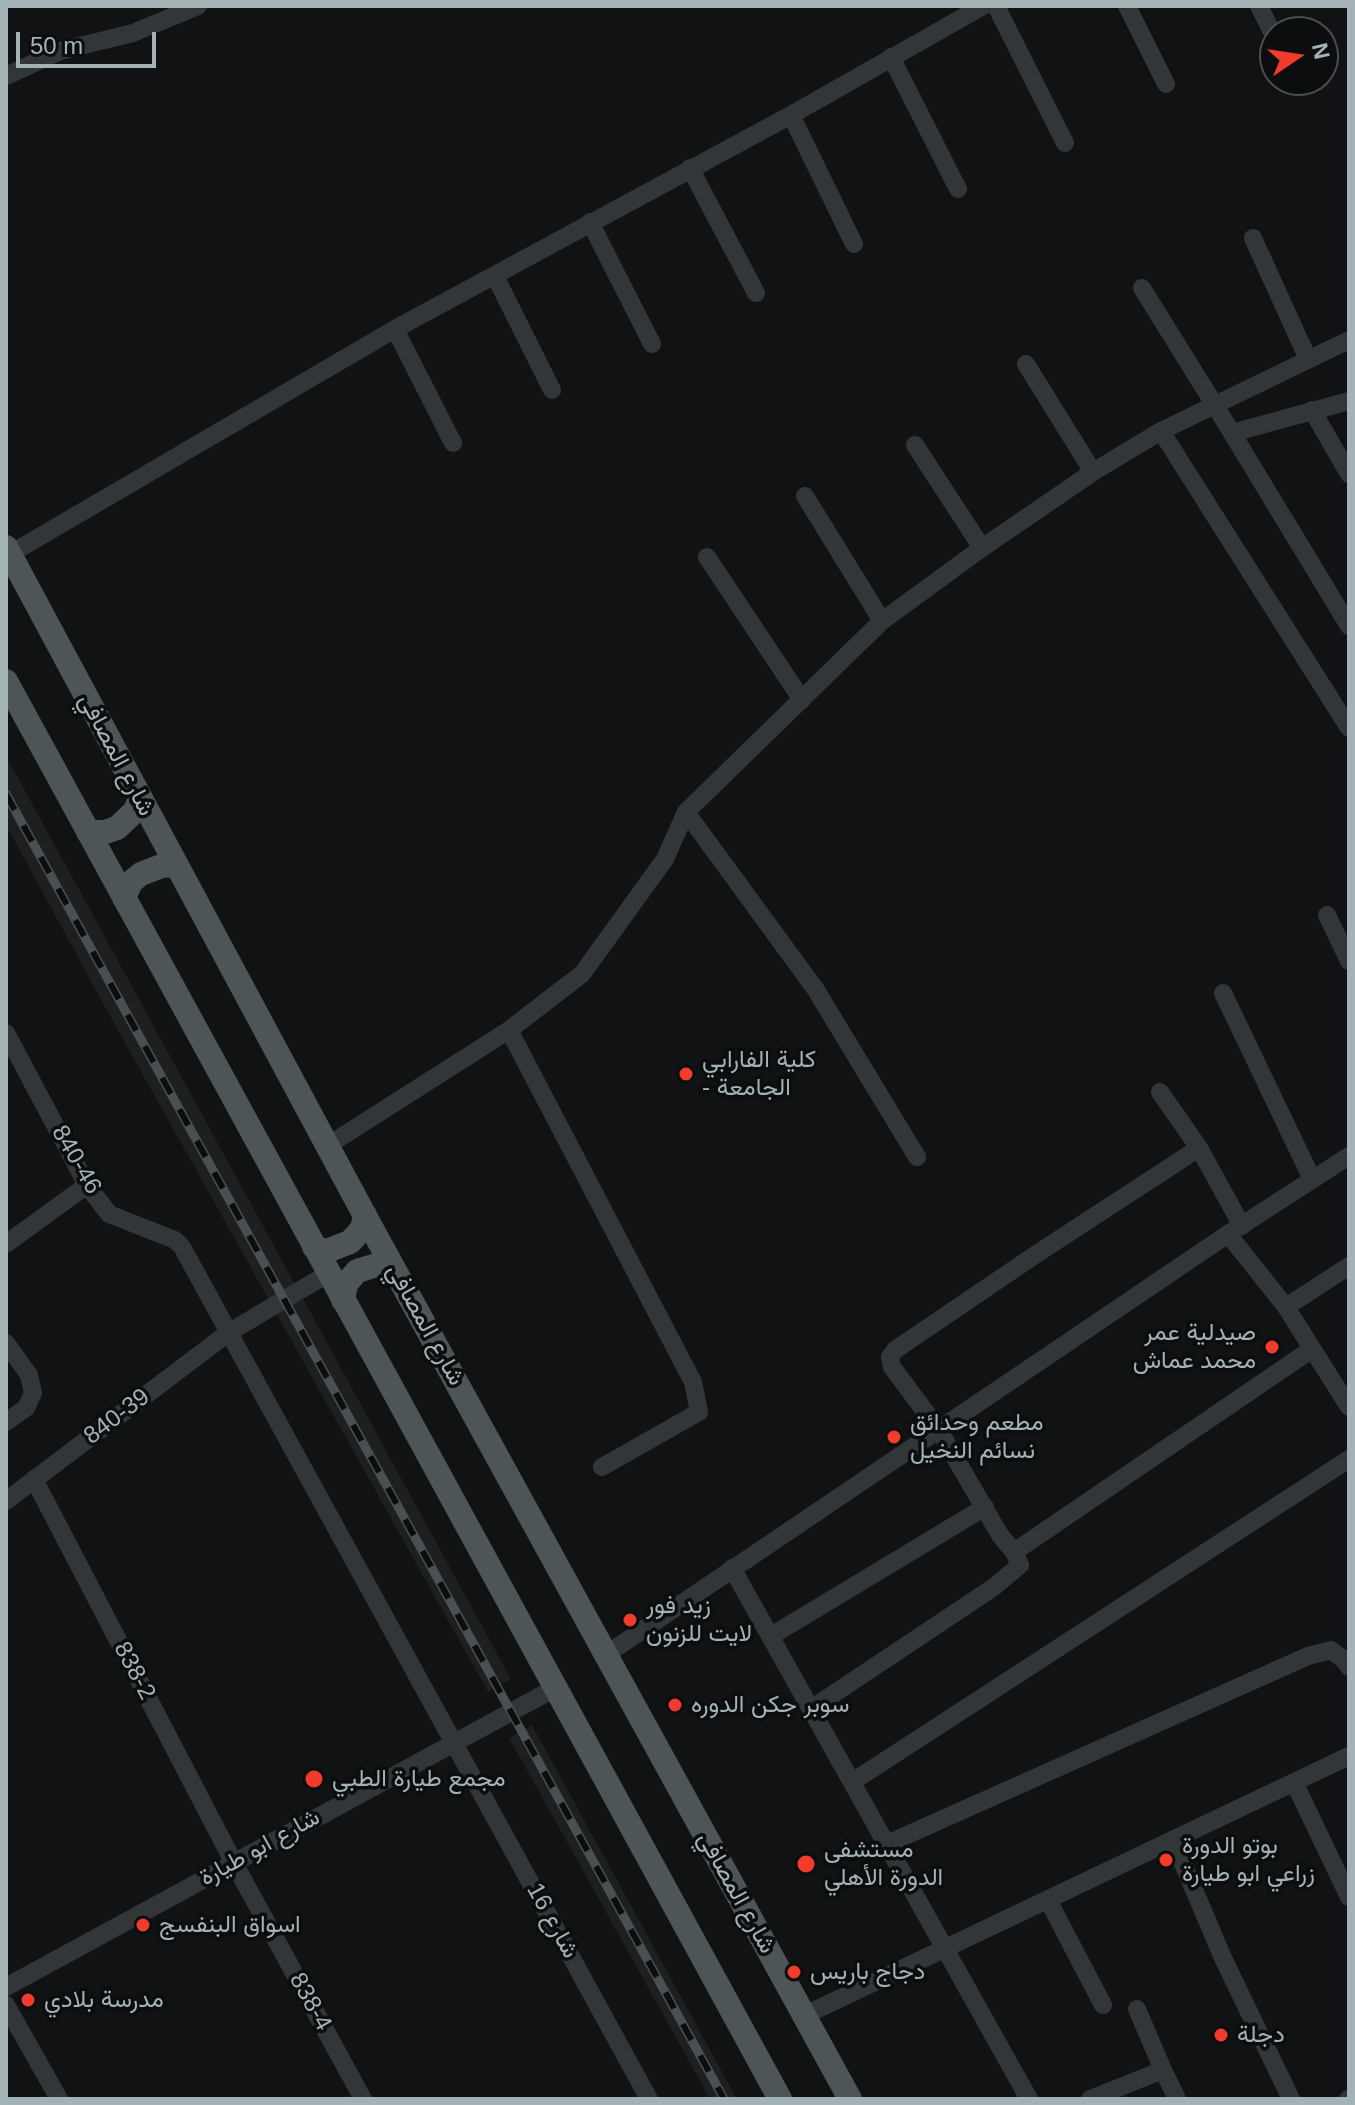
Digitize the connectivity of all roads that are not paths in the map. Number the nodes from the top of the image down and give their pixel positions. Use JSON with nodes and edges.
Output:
{"nodes":[{"id":1,"x":198,"y":6,"type":"edge"},
{"id":2,"x":983,"y":6,"type":"edge"},
{"id":3,"x":996,"y":6,"type":"edge"},
{"id":4,"x":1127,"y":6,"type":"edge"},
{"id":5,"x":891,"y":57,"type":"junction"},
{"id":6,"x":6,"y":76,"type":"edge"},
{"id":7,"x":1166,"y":84,"type":"dead end"},
{"id":8,"x":791,"y":115,"type":"junction"},
{"id":9,"x":1065,"y":143,"type":"dead end"},
{"id":10,"x":690,"y":168,"type":"junction"},
{"id":11,"x":958,"y":189,"type":"dead end"},
{"id":12,"x":590,"y":222,"type":"junction"},
{"id":13,"x":1253,"y":238,"type":"dead end"},
{"id":14,"x":854,"y":244,"type":"dead end"},
{"id":15,"x":495,"y":276,"type":"junction"},
{"id":16,"x":1142,"y":288,"type":"dead end"},
{"id":17,"x":756,"y":293,"type":"dead end"},
{"id":18,"x":395,"y":329,"type":"junction"},
{"id":19,"x":1349,"y":340,"type":"edge"},
{"id":20,"x":652,"y":344,"type":"dead end"},
{"id":21,"x":1308,"y":359,"type":"junction"},
{"id":22,"x":1026,"y":364,"type":"dead end"},
{"id":23,"x":552,"y":390,"type":"dead end"},
{"id":24,"x":1349,"y":401,"type":"edge"},
{"id":25,"x":1213,"y":406,"type":"junction"},
{"id":26,"x":1312,"y":410,"type":"junction"},
{"id":27,"x":1161,"y":431,"type":"junction"},
{"id":28,"x":1232,"y":433,"type":"junction"},
{"id":29,"x":453,"y":443,"type":"dead end"},
{"id":30,"x":915,"y":445,"type":"dead end"},
{"id":31,"x":1093,"y":472,"type":"junction"},
{"id":32,"x":1349,"y":474,"type":"edge"},
{"id":33,"x":805,"y":496,"type":"dead end"},
{"id":34,"x":982,"y":548,"type":"junction"},
{"id":35,"x":8,"y":550,"type":"edge"},
{"id":36,"x":707,"y":557,"type":"dead end"},
{"id":37,"x":882,"y":621,"type":"junction"},
{"id":38,"x":1349,"y":626,"type":"edge"},
{"id":39,"x":6,"y":681,"type":"edge"},
{"id":40,"x":802,"y":700,"type":"junction"},
{"id":41,"x":1349,"y":728,"type":"edge"},
{"id":42,"x":140,"y":799,"type":"junction"},
{"id":43,"x":686,"y":812,"type":"junction"},
{"id":44,"x":88,"y":832,"type":"junction"},
{"id":45,"x":177,"y":867,"type":"junction"},
{"id":46,"x":124,"y":898,"type":"junction"},
{"id":47,"x":1327,"y":915,"type":"dead end"},
{"id":48,"x":1349,"y":961,"type":"edge"},
{"id":49,"x":1223,"y":993,"type":"dead end"},
{"id":50,"x":509,"y":1030,"type":"junction"},
{"id":51,"x":6,"y":1033,"type":"edge"},
{"id":52,"x":22,"y":1061,"type":"junction"},
{"id":53,"x":6,"y":1073,"type":"edge"},
{"id":54,"x":1160,"y":1092,"type":"dead end"},
{"id":55,"x":327,"y":1146,"type":"junction"},
{"id":56,"x":1199,"y":1148,"type":"junction"},
{"id":57,"x":1349,"y":1156,"type":"edge"},
{"id":58,"x":917,"y":1157,"type":"dead end"},
{"id":59,"x":1312,"y":1179,"type":"junction"},
{"id":60,"x":87,"y":1185,"type":"junction"},
{"id":61,"x":365,"y":1215,"type":"junction"},
{"id":62,"x":1235,"y":1230,"type":"junction"},
{"id":63,"x":6,"y":1244,"type":"edge"},
{"id":64,"x":314,"y":1247,"type":"junction"},
{"id":65,"x":1349,"y":1266,"type":"edge"},
{"id":66,"x":394,"y":1269,"type":"junction"},
{"id":67,"x":329,"y":1273,"type":"junction"},
{"id":68,"x":343,"y":1300,"type":"junction"},
{"id":69,"x":1286,"y":1307,"type":"junction"},
{"id":70,"x":228,"y":1333,"type":"junction"},
{"id":71,"x":6,"y":1343,"type":"edge"},
{"id":72,"x":1312,"y":1349,"type":"junction"},
{"id":73,"x":1349,"y":1407,"type":"edge"},
{"id":74,"x":6,"y":1422,"type":"edge"},
{"id":75,"x":939,"y":1430,"type":"junction"},
{"id":76,"x":1349,"y":1459,"type":"edge"},
{"id":77,"x":602,"y":1467,"type":"dead end"},
{"id":78,"x":34,"y":1479,"type":"junction"},
{"id":79,"x":6,"y":1501,"type":"edge"},
{"id":80,"x":985,"y":1507,"type":"junction"},
{"id":81,"x":1014,"y":1552,"type":"junction"},
{"id":82,"x":732,"y":1568,"type":"junction"},
{"id":83,"x":771,"y":1636,"type":"junction"},
{"id":84,"x":607,"y":1654,"type":"junction"},
{"id":85,"x":1349,"y":1667,"type":"edge"},
{"id":86,"x":557,"y":1687,"type":"junction"},
{"id":87,"x":811,"y":1709,"type":"junction"},
{"id":88,"x":455,"y":1742,"type":"junction"},
{"id":89,"x":1349,"y":1756,"type":"edge"},
{"id":90,"x":852,"y":1782,"type":"junction"},
{"id":91,"x":1294,"y":1782,"type":"junction"},
{"id":92,"x":1173,"y":1840,"type":"junction"},
{"id":93,"x":887,"y":1844,"type":"junction"},
{"id":94,"x":234,"y":1863,"type":"junction"},
{"id":95,"x":1349,"y":1897,"type":"edge"},
{"id":96,"x":1048,"y":1900,"type":"junction"},
{"id":97,"x":945,"y":1949,"type":"junction"},
{"id":98,"x":6,"y":1987,"type":"edge"},
{"id":99,"x":6,"y":2005,"type":"edge"},
{"id":100,"x":1103,"y":2005,"type":"dead end"},
{"id":101,"x":1137,"y":2009,"type":"dead end"},
{"id":102,"x":803,"y":2016,"type":"junction"},
{"id":103,"x":1163,"y":2070,"type":"junction"},
{"id":104,"x":59,"y":2099,"type":"edge"},
{"id":105,"x":363,"y":2099,"type":"edge"},
{"id":106,"x":649,"y":2099,"type":"edge"},
{"id":107,"x":780,"y":2099,"type":"edge"},
{"id":108,"x":850,"y":2099,"type":"edge"},
{"id":109,"x":1029,"y":2099,"type":"edge"},
{"id":110,"x":1090,"y":2099,"type":"edge"},
{"id":111,"x":1177,"y":2099,"type":"edge"},
{"id":112,"x":1291,"y":2099,"type":"edge"}],
"edges":[{"from":1,"to":6,"type":"street"},
{"from":2,"to":5,"type":"street"},
{"from":3,"to":9,"type":"street"},
{"from":4,"to":7,"type":"street"},
{"from":5,"to":8,"type":"street"},
{"from":5,"to":11,"type":"street"},
{"from":8,"to":10,"type":"street"},
{"from":8,"to":14,"type":"street"},
{"from":10,"to":12,"type":"street"},
{"from":10,"to":17,"type":"street"},
{"from":12,"to":15,"type":"street"},
{"from":12,"to":20,"type":"street"},
{"from":13,"to":21,"type":"street"},
{"from":15,"to":18,"type":"street"},
{"from":15,"to":23,"type":"street"},
{"from":16,"to":25,"type":"street"},
{"from":18,"to":29,"type":"street"},
{"from":18,"to":35,"type":"street"},
{"from":19,"to":21,"type":"street"},
{"from":21,"to":25,"type":"street"},
{"from":22,"to":31,"type":"street"},
{"from":24,"to":26,"type":"street"},
{"from":25,"to":27,"type":"street"},
{"from":25,"to":28,"type":"street"},
{"from":26,"to":28,"type":"street"},
{"from":26,"to":32,"type":"street"},
{"from":27,"to":31,"type":"street"},
{"from":27,"to":41,"type":"street"},
{"from":28,"to":38,"type":"street"},
{"from":30,"to":34,"type":"street"},
{"from":31,"to":34,"type":"street"},
{"from":33,"to":37,"type":"street"},
{"from":34,"to":37,"type":"street"},
{"from":35,"to":42,"type":"main road","name":"شارع المصافي"},
{"from":36,"to":40,"type":"street"},
{"from":37,"to":40,"type":"street"},
{"from":39,"to":44,"type":"main road"},
{"from":40,"to":43,"type":"street"},
{"from":42,"to":44,"type":"main road"},
{"from":42,"to":45,"type":"main road","name":"شارع المصافي"},
{"from":43,"to":50,"type":"street"},
{"from":43,"to":58,"type":"street"},
{"from":44,"to":46,"type":"main road"},
{"from":45,"to":46,"type":"main road"},
{"from":45,"to":55,"type":"main road","name":"شارع المصافي"},
{"from":46,"to":64,"type":"main road"},
{"from":47,"to":48,"type":"street"},
{"from":49,"to":59,"type":"street"},
{"from":50,"to":55,"type":"street"},
{"from":50,"to":77,"type":"street"},
{"from":51,"to":52,"type":"street","name":"840-46"},
{"from":52,"to":53,"type":"street"},
{"from":52,"to":60,"type":"street","name":"840-46"},
{"from":54,"to":56,"type":"street"},
{"from":55,"to":61,"type":"main road","name":"شارع المصافي"},
{"from":56,"to":62,"type":"street"},
{"from":56,"to":75,"type":"street"},
{"from":57,"to":59,"type":"street"},
{"from":59,"to":62,"type":"street"},
{"from":60,"to":63,"type":"street"},
{"from":60,"to":70,"type":"street","name":"840-46"},
{"from":61,"to":64,"type":"main road"},
{"from":61,"to":66,"type":"main road","name":"شارع المصافي"},
{"from":62,"to":69,"type":"street"},
{"from":62,"to":75,"type":"street"},
{"from":64,"to":67,"type":"main road"},
{"from":65,"to":69,"type":"street"},
{"from":66,"to":68,"type":"main road"},
{"from":66,"to":84,"type":"main road","name":"شارع المصافي"},
{"from":67,"to":68,"type":"main road"},
{"from":67,"to":70,"type":"street","name":"840-39"},
{"from":68,"to":86,"type":"main road"},
{"from":69,"to":72,"type":"street"},
{"from":70,"to":78,"type":"street","name":"840-39"},
{"from":70,"to":88,"type":"street","name":"840-46"},
{"from":71,"to":74,"type":"street"},
{"from":72,"to":73,"type":"street"},
{"from":72,"to":81,"type":"street"},
{"from":75,"to":80,"type":"street"},
{"from":75,"to":82,"type":"street"},
{"from":76,"to":90,"type":"street"},
{"from":78,"to":79,"type":"street","name":"840-39"},
{"from":78,"to":94,"type":"street","name":"838-2"},
{"from":80,"to":81,"type":"street"},
{"from":80,"to":83,"type":"street"},
{"from":81,"to":87,"type":"street"},
{"from":82,"to":83,"type":"street"},
{"from":82,"to":84,"type":"street"},
{"from":83,"to":87,"type":"street"},
{"from":84,"to":102,"type":"main road","name":"شارع المصافي"},
{"from":85,"to":93,"type":"street"},
{"from":86,"to":88,"type":"street","name":"شارع ابو طيارة"},
{"from":86,"to":107,"type":"main road"},
{"from":87,"to":90,"type":"street"},
{"from":88,"to":94,"type":"street","name":"شارع ابو طيارة"},
{"from":88,"to":106,"type":"street","name":"شارع 16"},
{"from":89,"to":91,"type":"street"},
{"from":90,"to":93,"type":"street"},
{"from":91,"to":92,"type":"street"},
{"from":91,"to":95,"type":"street"},
{"from":92,"to":96,"type":"street"},
{"from":92,"to":112,"type":"street"},
{"from":93,"to":97,"type":"street"},
{"from":94,"to":98,"type":"street","name":"شارع ابو طيارة"},
{"from":94,"to":105,"type":"street","name":"838-4"},
{"from":96,"to":97,"type":"street"},
{"from":96,"to":100,"type":"street"},
{"from":97,"to":102,"type":"street"},
{"from":97,"to":109,"type":"street"},
{"from":99,"to":104,"type":"street"},
{"from":101,"to":103,"type":"street"},
{"from":102,"to":108,"type":"main road","name":"شارع المصافي"},
{"from":103,"to":110,"type":"street"},
{"from":103,"to":111,"type":"street"}]}
